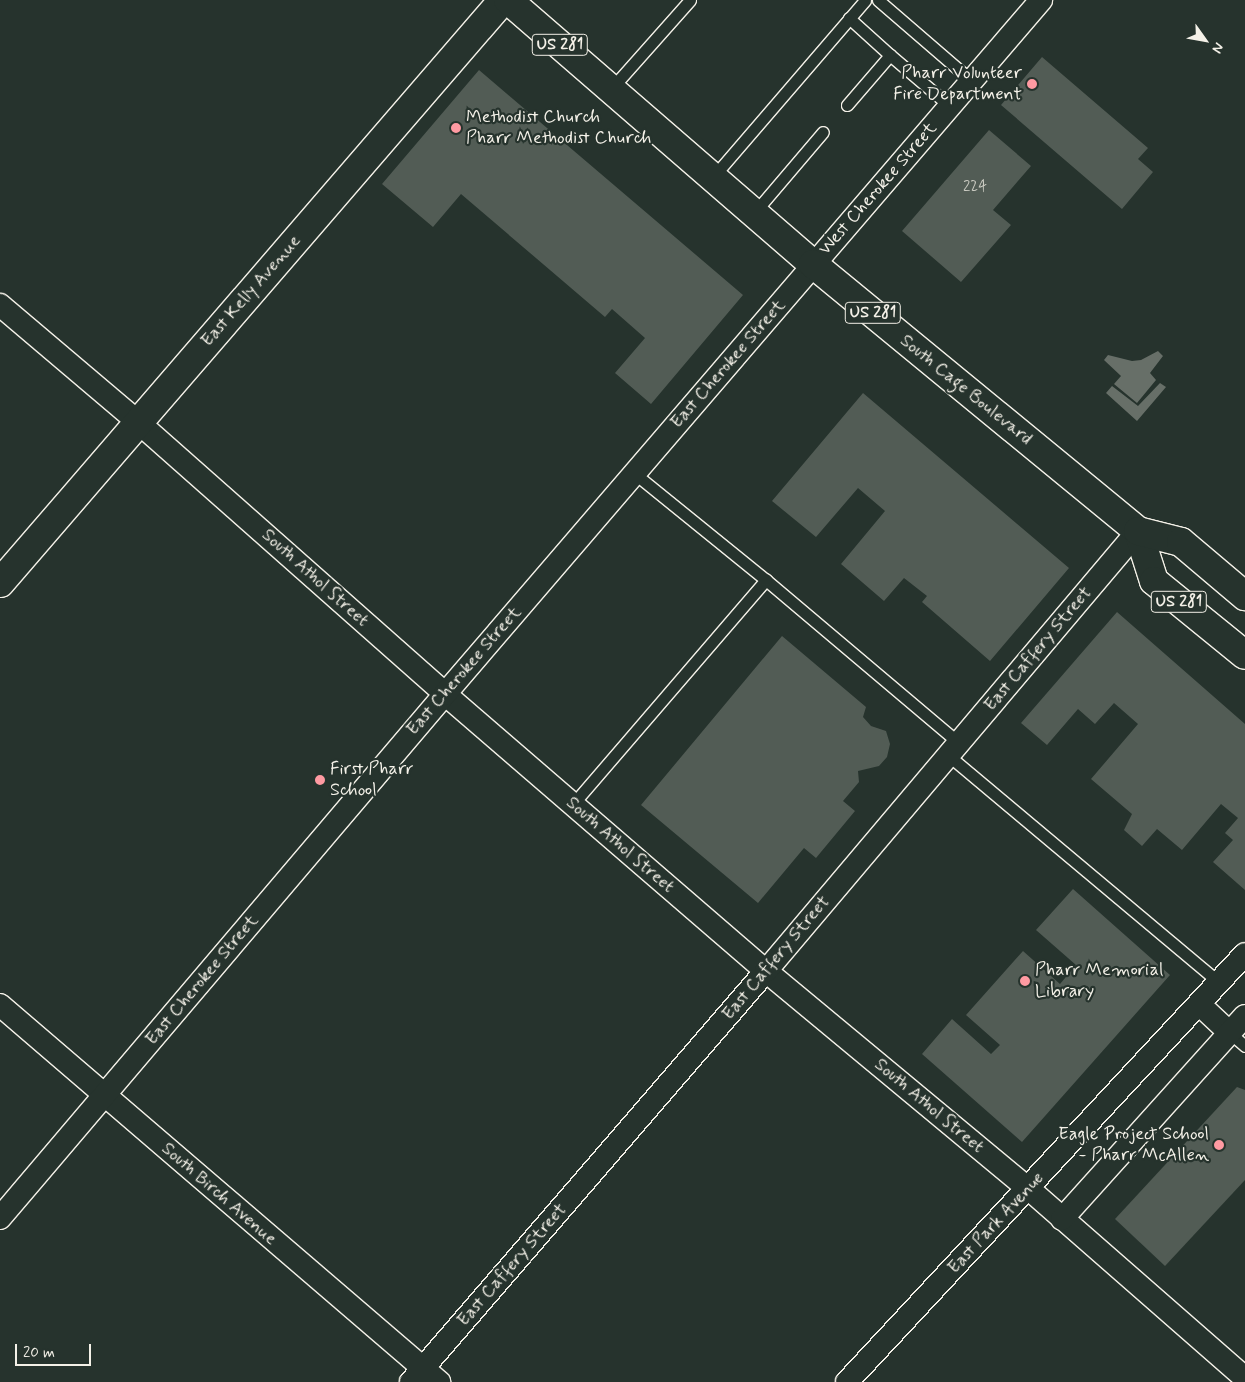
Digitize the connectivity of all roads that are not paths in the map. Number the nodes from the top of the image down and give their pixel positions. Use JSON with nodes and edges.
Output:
{"nodes":[{"id":1,"x":503,"y":0,"type":"edge"},
{"id":2,"x":508,"y":0,"type":"edge"},
{"id":3,"x":690,"y":0,"type":"edge"},
{"id":4,"x":865,"y":0,"type":"edge"},
{"id":5,"x":878,"y":0,"type":"edge"},
{"id":6,"x":1041,"y":0,"type":"edge"},
{"id":7,"x":849,"y":18,"type":"junction"},
{"id":8,"x":890,"y":55,"type":"junction"},
{"id":9,"x":972,"y":80,"type":"junction"},
{"id":10,"x":612,"y":90,"type":"junction"},
{"id":11,"x":847,"y":105,"type":"dead end"},
{"id":12,"x":950,"y":106,"type":"junction"},
{"id":13,"x":824,"y":132,"type":"dead end"},
{"id":14,"x":713,"y":177,"type":"junction"},
{"id":15,"x":754,"y":213,"type":"junction"},
{"id":16,"x":813,"y":264,"type":"junction"},
{"id":17,"x":0,"y":305,"type":"edge"},
{"id":18,"x":138,"y":422,"type":"junction"},
{"id":19,"x":634,"y":472,"type":"junction"},
{"id":20,"x":1138,"y":531,"type":"junction"},
{"id":21,"x":766,"y":580,"type":"junction"},
{"id":22,"x":0,"y":582,"type":"edge"},
{"id":23,"x":1245,"y":596,"type":"edge"},
{"id":24,"x":1245,"y":655,"type":"edge"},
{"id":25,"x":445,"y":694,"type":"junction"},
{"id":26,"x":954,"y":749,"type":"junction"},
{"id":27,"x":573,"y":804,"type":"junction"},
{"id":28,"x":1245,"y":954,"type":"edge"},
{"id":29,"x":766,"y":971,"type":"junction"},
{"id":30,"x":1219,"y":982,"type":"junction"},
{"id":31,"x":1198,"y":1004,"type":"junction"},
{"id":32,"x":0,"y":1005,"type":"edge"},
{"id":33,"x":1245,"y":1016,"type":"edge"},
{"id":34,"x":1238,"y":1040,"type":"edge"},
{"id":35,"x":104,"y":1096,"type":"junction"},
{"id":36,"x":1029,"y":1189,"type":"junction"},
{"id":37,"x":0,"y":1218,"type":"edge"},
{"id":38,"x":1062,"y":1219,"type":"junction"},
{"id":39,"x":424,"y":1377,"type":"edge"},
{"id":40,"x":1245,"y":1378,"type":"edge"},
{"id":41,"x":847,"y":1382,"type":"edge"}],
"edges":[{"from":1,"to":18,"type":"main road","name":"East Kelly Avenue"},
{"from":2,"to":10,"type":"main road","name":"South Cage Boulevard","number":"US 281"},
{"from":3,"to":10,"type":"lane"},
{"from":4,"to":7,"type":"lane"},
{"from":5,"to":9,"type":"lane"},
{"from":6,"to":9,"type":"street","name":"West Cherokee Street"},
{"from":7,"to":8,"type":"lane"},
{"from":7,"to":14,"type":"lane"},
{"from":8,"to":11,"type":"lane"},
{"from":8,"to":12,"type":"lane"},
{"from":9,"to":12,"type":"street","name":"West Cherokee Street"},
{"from":10,"to":14,"type":"main road","name":"South Cage Boulevard","number":"US 281"},
{"from":12,"to":16,"type":"street","name":"West Cherokee Street"},
{"from":13,"to":15,"type":"lane"},
{"from":14,"to":15,"type":"main road","name":"South Cage Boulevard","number":"US 281"},
{"from":15,"to":16,"type":"main road","name":"South Cage Boulevard","number":"US 281"},
{"from":16,"to":19,"type":"street","name":"East Cherokee Street"},
{"from":16,"to":20,"type":"main road","name":"South Cage Boulevard","number":"US 281"},
{"from":17,"to":18,"type":"street","name":"South Athol Street"},
{"from":18,"to":22,"type":"main road","name":"East Kelly Avenue"},
{"from":18,"to":25,"type":"street","name":"South Athol Street"},
{"from":19,"to":21,"type":"lane"},
{"from":19,"to":25,"type":"street","name":"East Cherokee Street"},
{"from":20,"to":23,"type":"main road"},
{"from":20,"to":24,"type":"main road","number":"US 281"},
{"from":20,"to":26,"type":"street","name":"East Caffery Street"},
{"from":21,"to":26,"type":"lane"},
{"from":21,"to":27,"type":"lane"},
{"from":25,"to":27,"type":"street","name":"South Athol Street"},
{"from":25,"to":35,"type":"street","name":"East Cherokee Street"},
{"from":26,"to":29,"type":"street","name":"East Caffery Street"},
{"from":26,"to":30,"type":"lane"},
{"from":27,"to":29,"type":"street","name":"South Athol Street"},
{"from":28,"to":30,"type":"street","name":"East Park Avenue"},
{"from":29,"to":36,"type":"street","name":"South Athol Street"},
{"from":29,"to":39,"type":"street","name":"East Caffery Street"},
{"from":30,"to":31,"type":"street","name":"East Park Avenue"},
{"from":31,"to":34,"type":"street"},
{"from":31,"to":36,"type":"street","name":"East Park Avenue"},
{"from":32,"to":35,"type":"street","name":"South Birch Avenue"},
{"from":33,"to":34,"type":"street"},
{"from":34,"to":38,"type":"street"},
{"from":35,"to":37,"type":"street","name":"East Cherokee Street"},
{"from":35,"to":39,"type":"street","name":"South Birch Avenue"},
{"from":36,"to":38,"type":"street","name":"South Athol Street"},
{"from":36,"to":41,"type":"street","name":"East Park Avenue"},
{"from":38,"to":40,"type":"street","name":"South Athol Street"}]}
